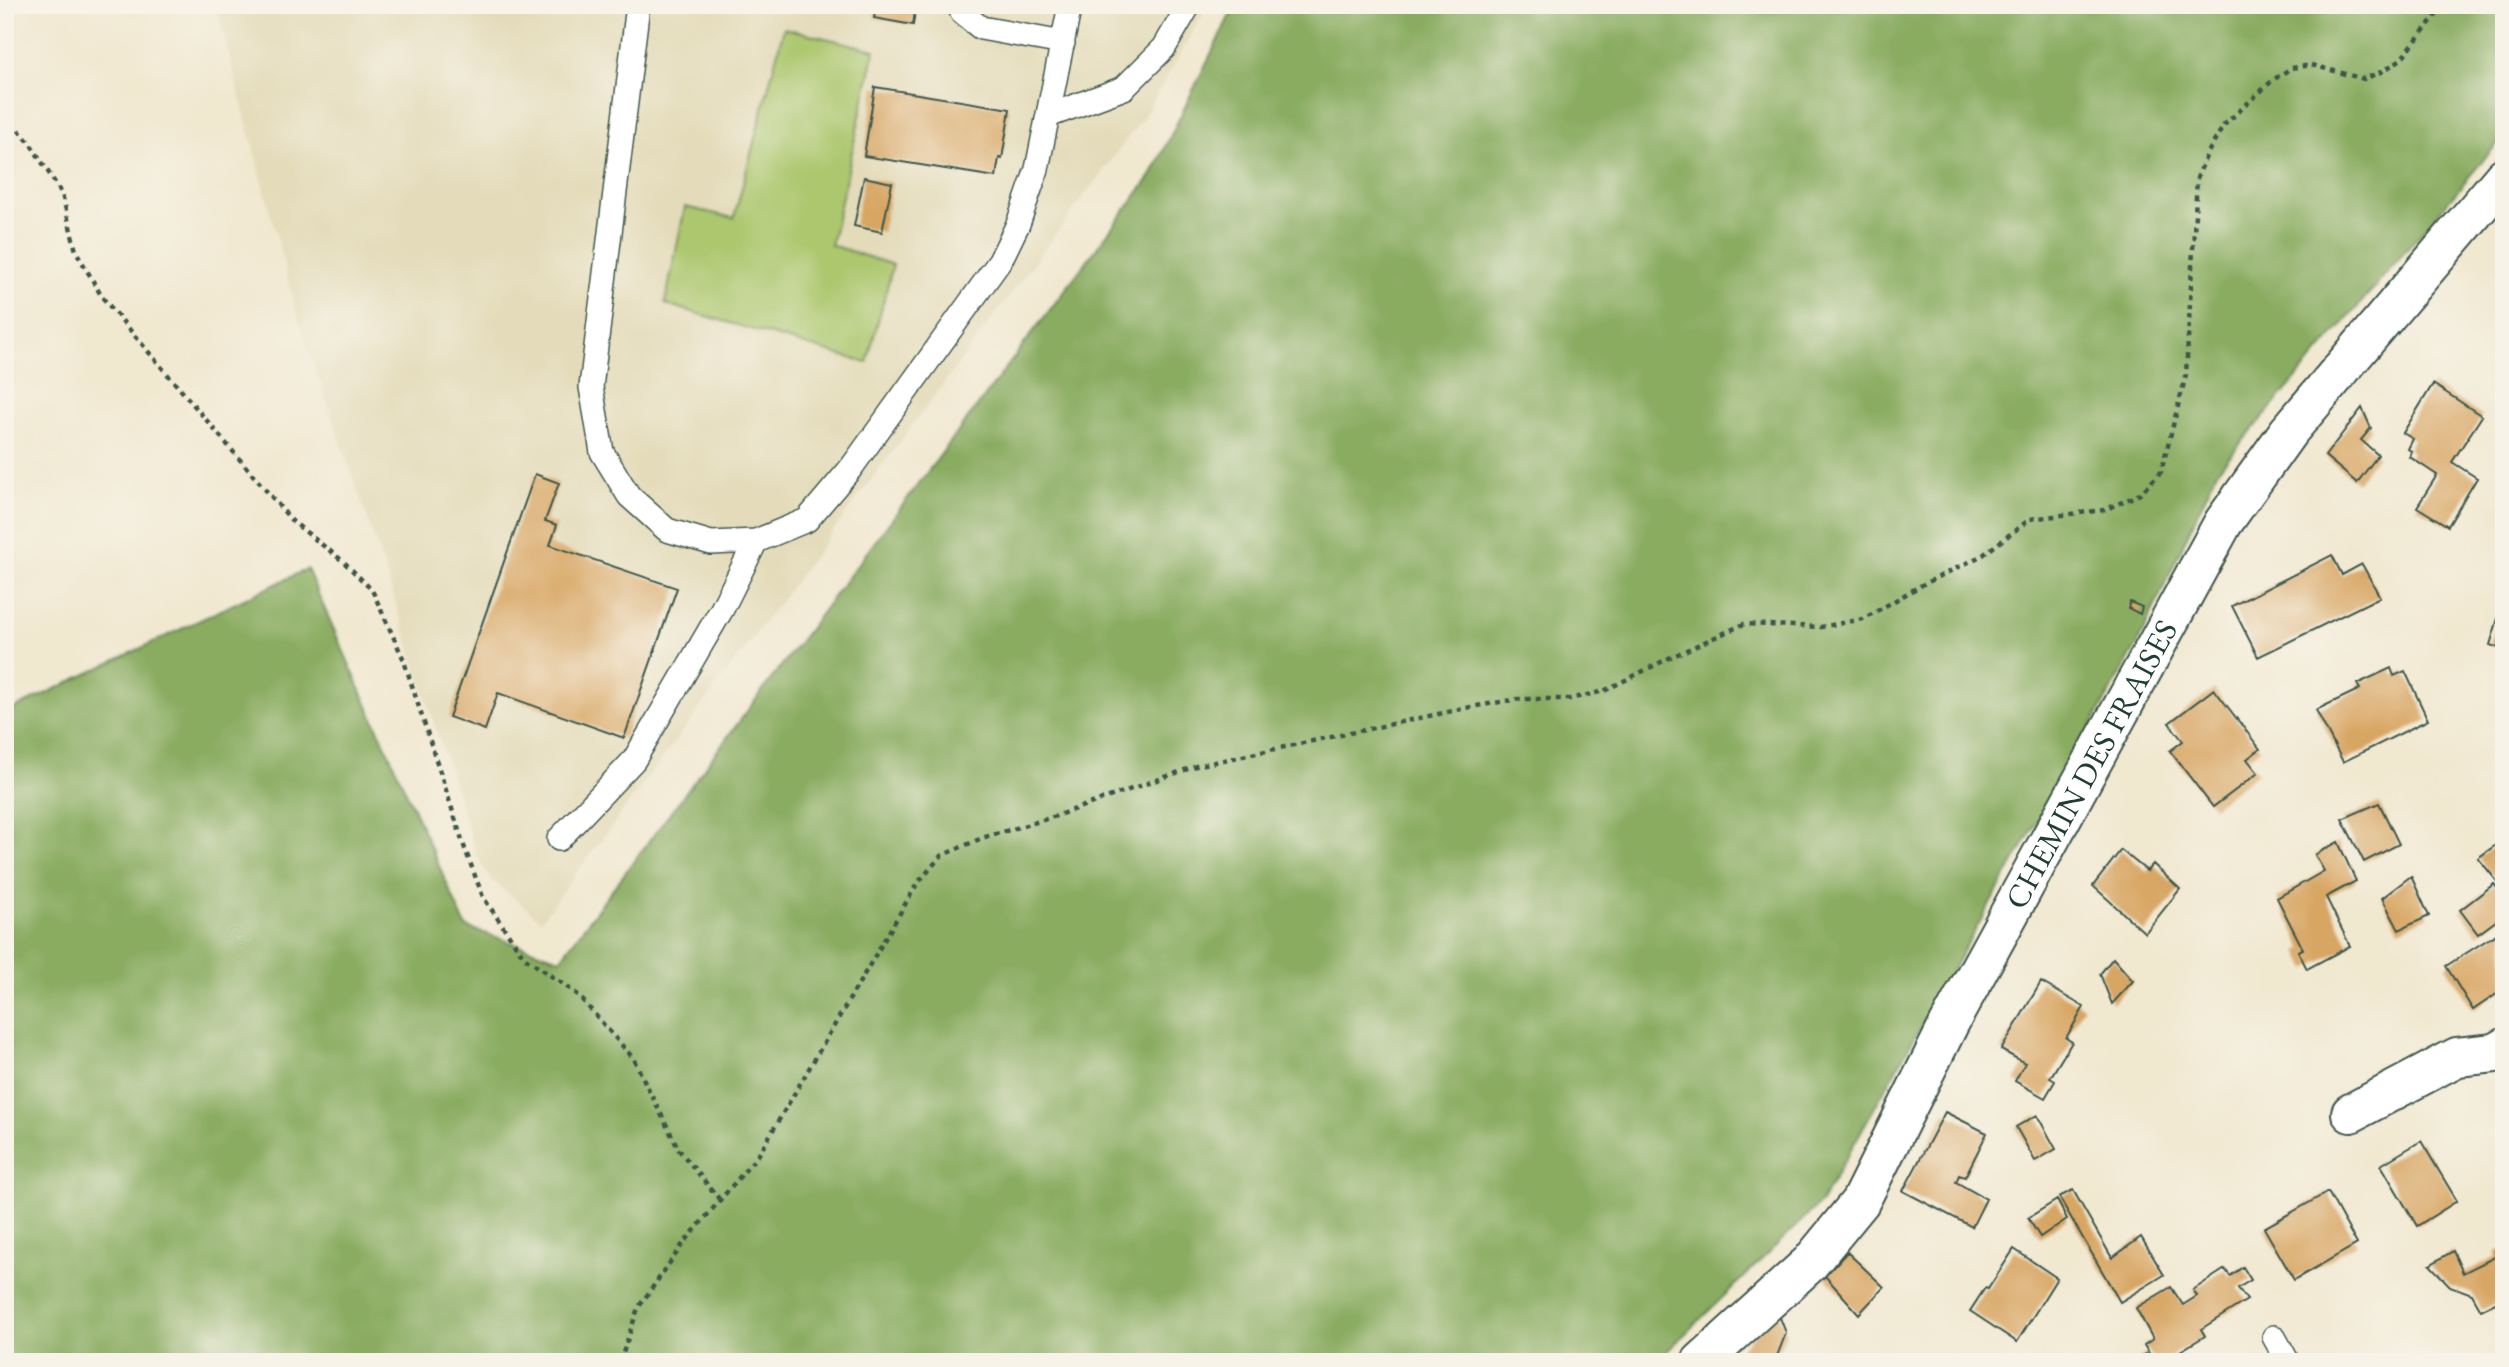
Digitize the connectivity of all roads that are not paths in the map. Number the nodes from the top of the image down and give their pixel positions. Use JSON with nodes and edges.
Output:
{"nodes":[{"id":1,"x":638,"y":5,"type":"edge"},
{"id":2,"x":959,"y":5,"type":"edge"},
{"id":3,"x":1070,"y":5,"type":"edge"},
{"id":4,"x":1189,"y":5,"type":"edge"},
{"id":5,"x":1063,"y":43,"type":"junction"},
{"id":6,"x":1048,"y":116,"type":"junction"},
{"id":7,"x":2504,"y":177,"type":"edge"},
{"id":8,"x":756,"y":541,"type":"junction"},
{"id":9,"x":559,"y":839,"type":"dead end"},
{"id":10,"x":2504,"y":1048,"type":"edge"},
{"id":11,"x":2351,"y":1113,"type":"dead end"},
{"id":12,"x":2274,"y":1337,"type":"dead end"},
{"id":13,"x":1701,"y":1362,"type":"edge"},
{"id":14,"x":2288,"y":1362,"type":"edge"}],
"edges":[{"from":1,"to":8,"type":"lane"},
{"from":2,"to":5,"type":"lane"},
{"from":3,"to":5,"type":"lane"},
{"from":4,"to":6,"type":"lane"},
{"from":5,"to":6,"type":"lane"},
{"from":6,"to":8,"type":"lane"},
{"from":7,"to":13,"type":"street","name":"CHEMIN DES FRAISES"},
{"from":8,"to":9,"type":"lane"},
{"from":10,"to":11,"type":"street"},
{"from":12,"to":14,"type":"lane"}]}
